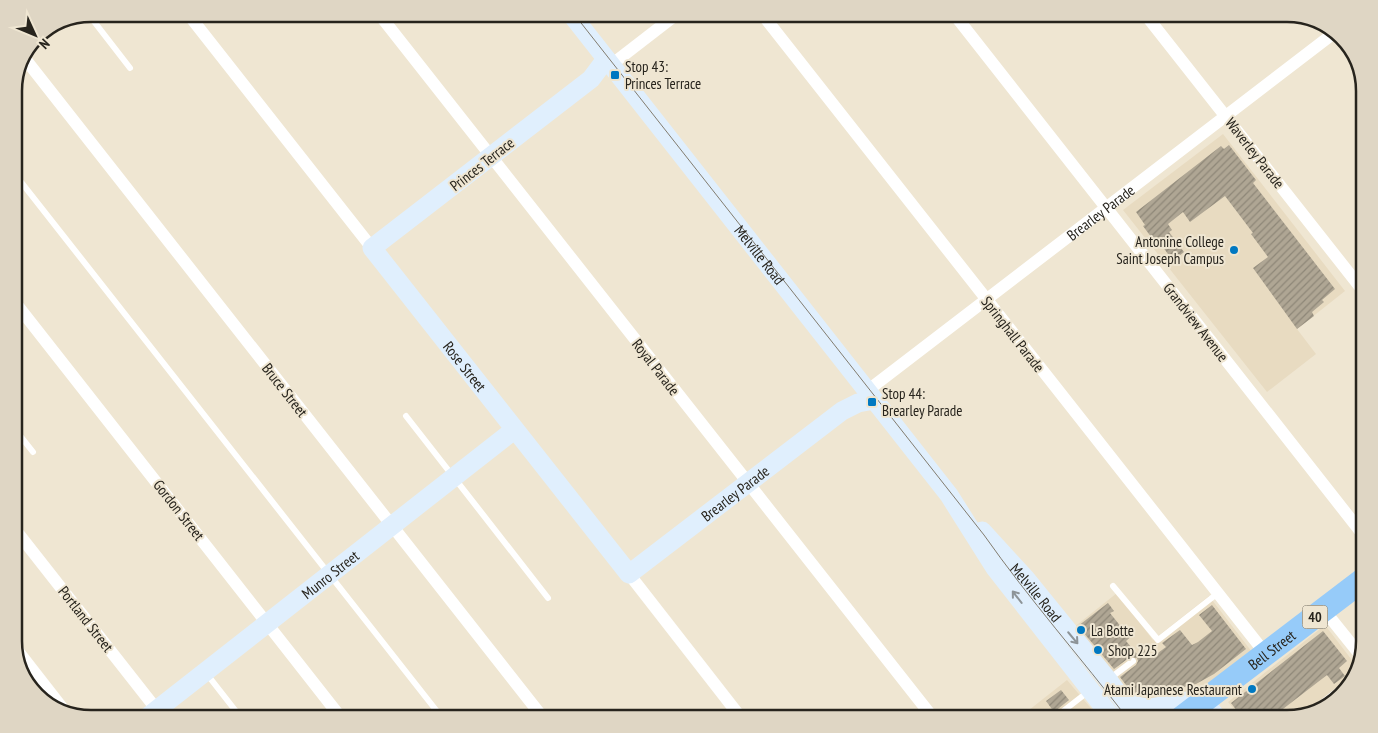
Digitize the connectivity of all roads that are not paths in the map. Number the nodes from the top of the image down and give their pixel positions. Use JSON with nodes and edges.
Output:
{"nodes":[{"id":1,"x":94,"y":22,"type":"edge"},
{"id":2,"x":194,"y":22,"type":"edge"},
{"id":3,"x":385,"y":22,"type":"edge"},
{"id":4,"x":577,"y":22,"type":"edge"},
{"id":5,"x":667,"y":22,"type":"edge"},
{"id":6,"x":768,"y":22,"type":"edge"},
{"id":7,"x":960,"y":22,"type":"edge"},
{"id":8,"x":1151,"y":22,"type":"edge"},
{"id":9,"x":1329,"y":37,"type":"edge"},
{"id":10,"x":29,"y":64,"type":"edge"},
{"id":11,"x":611,"y":65,"type":"junction"},
{"id":12,"x":130,"y":68,"type":"dead end"},
{"id":13,"x":1226,"y":116,"type":"junction"},
{"id":14,"x":491,"y":156,"type":"junction"},
{"id":15,"x":23,"y":183,"type":"edge"},
{"id":16,"x":1106,"y":208,"type":"junction"},
{"id":17,"x":372,"y":248,"type":"junction"},
{"id":18,"x":1355,"y":281,"type":"edge"},
{"id":19,"x":987,"y":300,"type":"junction"},
{"id":20,"x":23,"y":312,"type":"edge"},
{"id":21,"x":867,"y":391,"type":"junction"},
{"id":22,"x":406,"y":416,"type":"dead end"},
{"id":23,"x":514,"y":430,"type":"junction"},
{"id":24,"x":23,"y":439,"type":"edge"},
{"id":25,"x":33,"y":452,"type":"dead end"},
{"id":26,"x":454,"y":477,"type":"junction"},
{"id":27,"x":748,"y":483,"type":"junction"},
{"id":28,"x":949,"y":496,"type":"junction"},
{"id":29,"x":392,"y":526,"type":"junction"},
{"id":30,"x":1356,"y":526,"type":"edge"},
{"id":31,"x":23,"y":540,"type":"edge"},
{"id":32,"x":629,"y":574,"type":"junction"},
{"id":33,"x":330,"y":575,"type":"junction"},
{"id":34,"x":1113,"y":586,"type":"dead end"},
{"id":35,"x":1356,"y":586,"type":"edge"},
{"id":36,"x":1218,"y":593,"type":"junction"},
{"id":37,"x":548,"y":598,"type":"dead end"},
{"id":38,"x":1324,"y":610,"type":"junction"},
{"id":39,"x":268,"y":624,"type":"junction"},
{"id":40,"x":1355,"y":649,"type":"edge"},
{"id":41,"x":1265,"y":653,"type":"junction"},
{"id":42,"x":1133,"y":660,"type":"dead end"},
{"id":43,"x":26,"y":663,"type":"edge"},
{"id":44,"x":205,"y":672,"type":"junction"},
{"id":45,"x":1108,"y":680,"type":"junction"},
{"id":46,"x":1091,"y":690,"type":"junction"},
{"id":47,"x":49,"y":696,"type":"edge"},
{"id":48,"x":1120,"y":696,"type":"junction"},
{"id":49,"x":1204,"y":701,"type":"junction"},
{"id":50,"x":147,"y":710,"type":"edge"},
{"id":51,"x":157,"y":710,"type":"edge"},
{"id":52,"x":235,"y":710,"type":"edge"},
{"id":53,"x":335,"y":710,"type":"edge"},
{"id":54,"x":436,"y":710,"type":"edge"},
{"id":55,"x":537,"y":710,"type":"edge"},
{"id":56,"x":735,"y":710,"type":"edge"},
{"id":57,"x":927,"y":710,"type":"edge"},
{"id":58,"x":1065,"y":710,"type":"edge"},
{"id":59,"x":1106,"y":710,"type":"edge"},
{"id":60,"x":1130,"y":710,"type":"edge"},
{"id":61,"x":1192,"y":710,"type":"edge"},
{"id":62,"x":1211,"y":710,"type":"edge"}],
"edges":[{"from":1,"to":12,"type":"lane"},
{"from":2,"to":17,"type":"street","name":"Rose Street"},
{"from":3,"to":14,"type":"street","name":"Royal Parade"},
{"from":4,"to":11,"type":"street","name":"Melville Road"},
{"from":5,"to":11,"type":"street","name":"Princes Terrace"},
{"from":6,"to":19,"type":"street","name":"Springhall Parade"},
{"from":7,"to":16,"type":"street","name":"Grandview Avenue"},
{"from":8,"to":13,"type":"street","name":"Waverley Parade"},
{"from":9,"to":13,"type":"street","name":"Brearley Parade"},
{"from":10,"to":29,"type":"street","name":"Bruce Street"},
{"from":11,"to":14,"type":"street","name":"Princes Terrace"},
{"from":11,"to":21,"type":"street","name":"Melville Road"},
{"from":13,"to":16,"type":"street","name":"Brearley Parade"},
{"from":13,"to":18,"type":"street","name":"Waverley Parade"},
{"from":14,"to":17,"type":"street","name":"Princes Terrace"},
{"from":14,"to":27,"type":"street","name":"Royal Parade"},
{"from":15,"to":33,"type":"lane"},
{"from":16,"to":19,"type":"street","name":"Brearley Parade"},
{"from":16,"to":30,"type":"street","name":"Grandview Avenue"},
{"from":17,"to":23,"type":"street","name":"Rose Street"},
{"from":19,"to":21,"type":"street","name":"Brearley Parade"},
{"from":19,"to":36,"type":"street","name":"Springhall Parade"},
{"from":20,"to":39,"type":"street","name":"Gordon Street"},
{"from":21,"to":27,"type":"street","name":"Brearley Parade"},
{"from":21,"to":28,"type":"street","name":"Melville Road"},
{"from":22,"to":26,"type":"lane"},
{"from":23,"to":26,"type":"street","name":"Munro Street"},
{"from":23,"to":32,"type":"street","name":"Rose Street"},
{"from":24,"to":25,"type":"lane"},
{"from":26,"to":29,"type":"street","name":"Munro Street"},
{"from":26,"to":37,"type":"lane"},
{"from":27,"to":32,"type":"street","name":"Brearley Parade"},
{"from":27,"to":57,"type":"street","name":"Royal Parade"},
{"from":28,"to":45,"type":"street","name":"Melville Road","one_way":true},
{"from":46,"to":28,"type":"street","name":"Melville Road","one_way":true},
{"from":29,"to":33,"type":"street","name":"Munro Street"},
{"from":29,"to":55,"type":"street","name":"Bruce Street"},
{"from":31,"to":50,"type":"street","name":"Portland Street"},
{"from":32,"to":56,"type":"street","name":"Rose Street"},
{"from":33,"to":39,"type":"street","name":"Munro Street"},
{"from":33,"to":54,"type":"lane"},
{"from":34,"to":36,"type":"lane"},
{"from":35,"to":38,"type":"highway","name":"Bell Street","number":"40"},
{"from":36,"to":41,"type":"street","name":"Springhall Parade"},
{"from":38,"to":40,"type":"street"},
{"from":38,"to":41,"type":"highway","name":"Bell Street","number":"40"},
{"from":39,"to":44,"type":"street","name":"Munro Street"},
{"from":39,"to":53,"type":"street","name":"Gordon Street"},
{"from":41,"to":49,"type":"highway","name":"Bell Street","number":"40"},
{"from":42,"to":45,"type":"lane"},
{"from":43,"to":47,"type":"street"},
{"from":44,"to":51,"type":"street","name":"Munro Street"},
{"from":44,"to":52,"type":"lane"},
{"from":45,"to":48,"type":"street","name":"Melville Road"},
{"from":46,"to":58,"type":"lane"},
{"from":46,"to":59,"type":"street","name":"Melville Road"},
{"from":48,"to":49,"type":"street"},
{"from":48,"to":60,"type":"street","name":"Melville Road"},
{"from":49,"to":61,"type":"highway","name":"Bell Street","number":"40"},
{"from":49,"to":62,"type":"street"}]}
